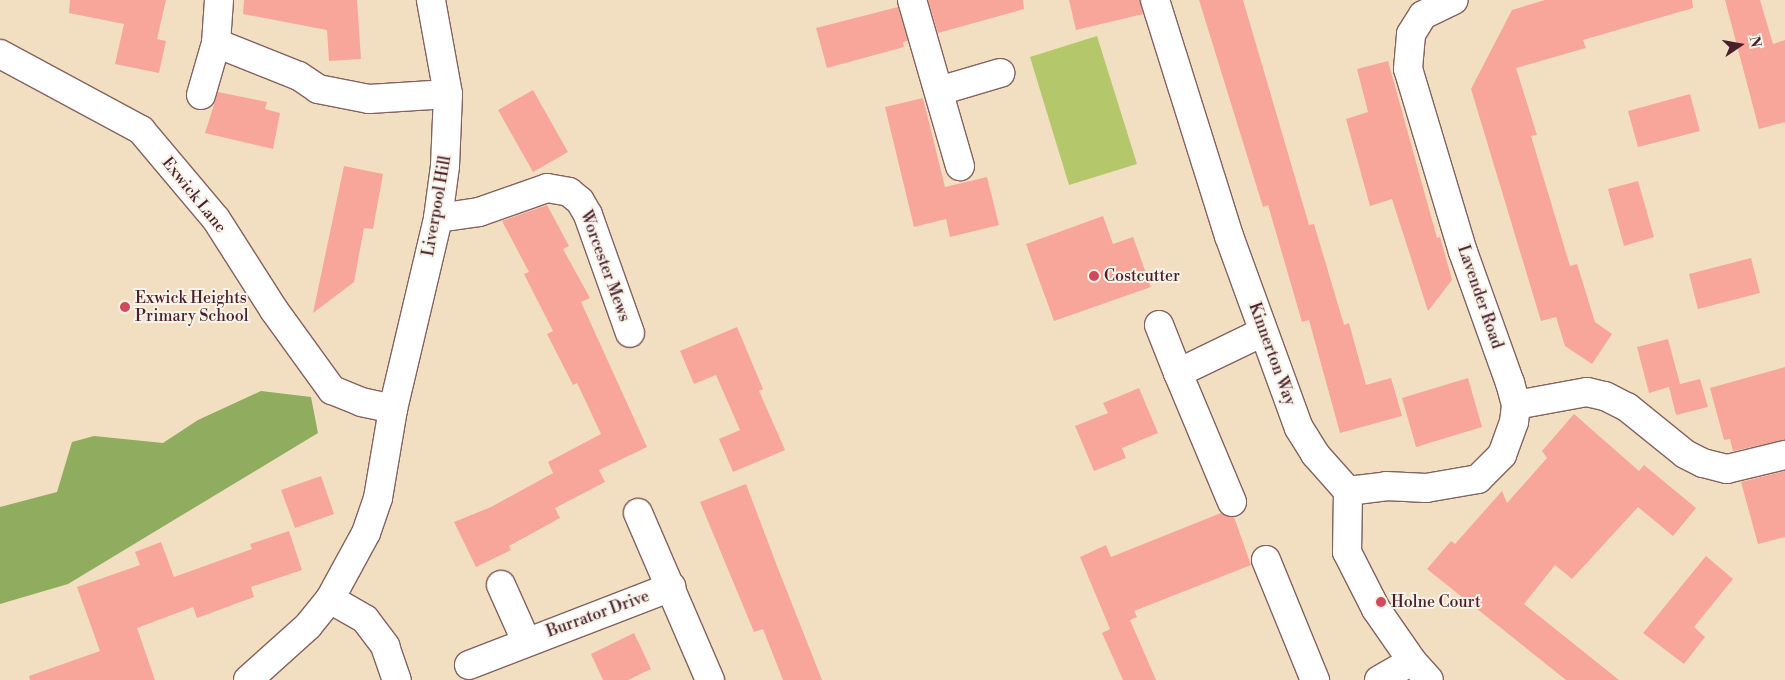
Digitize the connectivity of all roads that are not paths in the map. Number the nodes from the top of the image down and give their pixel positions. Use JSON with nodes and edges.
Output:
{"nodes":[{"id":1,"x":219,"y":0,"type":"edge"},
{"id":2,"x":431,"y":0,"type":"edge"},
{"id":3,"x":912,"y":0,"type":"edge"},
{"id":4,"x":1155,"y":0,"type":"edge"},
{"id":5,"x":1454,"y":0,"type":"edge"},
{"id":6,"x":216,"y":43,"type":"junction"},
{"id":7,"x":0,"y":54,"type":"edge"},
{"id":8,"x":1000,"y":73,"type":"dead end"},
{"id":9,"x":939,"y":91,"type":"junction"},
{"id":10,"x":448,"y":94,"type":"junction"},
{"id":11,"x":201,"y":95,"type":"dead end"},
{"id":12,"x":960,"y":166,"type":"dead end"},
{"id":13,"x":438,"y":218,"type":"junction"},
{"id":14,"x":1159,"y":325,"type":"dead end"},
{"id":15,"x":1263,"y":332,"type":"junction"},
{"id":16,"x":630,"y":333,"type":"dead end"},
{"id":17,"x":1178,"y":373,"type":"junction"},
{"id":18,"x":1516,"y":404,"type":"junction"},
{"id":19,"x":393,"y":409,"type":"junction"},
{"id":20,"x":1785,"y":455,"type":"edge"},
{"id":21,"x":1348,"y":491,"type":"junction"},
{"id":22,"x":1232,"y":502,"type":"dead end"},
{"id":23,"x":638,"y":513,"type":"dead end"},
{"id":24,"x":1266,"y":560,"type":"dead end"},
{"id":25,"x":501,"y":585,"type":"dead end"},
{"id":26,"x":671,"y":587,"type":"junction"},
{"id":27,"x":330,"y":598,"type":"junction"},
{"id":28,"x":526,"y":641,"type":"junction"},
{"id":29,"x":469,"y":665,"type":"dead end"},
{"id":30,"x":1420,"y":671,"type":"edge"},
{"id":31,"x":248,"y":680,"type":"edge"},
{"id":32,"x":397,"y":680,"type":"edge"},
{"id":33,"x":710,"y":680,"type":"edge"},
{"id":34,"x":1315,"y":680,"type":"edge"},
{"id":35,"x":1379,"y":680,"type":"edge"}],
"edges":[{"from":1,"to":6,"type":"street"},
{"from":2,"to":10,"type":"street","name":"Liverpool Hill"},
{"from":3,"to":9,"type":"street"},
{"from":4,"to":15,"type":"street","name":"Kinnerton Way"},
{"from":5,"to":18,"type":"street","name":"Lavender Road"},
{"from":6,"to":10,"type":"street"},
{"from":6,"to":11,"type":"street"},
{"from":7,"to":19,"type":"street","name":"Exwick Lane"},
{"from":8,"to":9,"type":"street"},
{"from":9,"to":12,"type":"street"},
{"from":10,"to":13,"type":"street","name":"Liverpool Hill"},
{"from":13,"to":16,"type":"street","name":"Worcester Mews"},
{"from":13,"to":19,"type":"street","name":"Liverpool Hill"},
{"from":14,"to":17,"type":"street"},
{"from":15,"to":17,"type":"street"},
{"from":15,"to":21,"type":"street","name":"Kinnerton Way"},
{"from":17,"to":22,"type":"street"},
{"from":18,"to":20,"type":"street"},
{"from":18,"to":21,"type":"street","name":"Lavender Road"},
{"from":19,"to":27,"type":"street","name":"Liverpool Hill"},
{"from":21,"to":30,"type":"street"},
{"from":23,"to":26,"type":"street","name":"Burrator Drive"},
{"from":24,"to":34,"type":"street"},
{"from":25,"to":28,"type":"street","name":"Burrator Drive"},
{"from":26,"to":28,"type":"street","name":"Burrator Drive"},
{"from":26,"to":33,"type":"street","name":"Burrator Drive"},
{"from":27,"to":31,"type":"street","name":"Liverpool Hill"},
{"from":27,"to":32,"type":"street"},
{"from":28,"to":29,"type":"street","name":"Burrator Drive"},
{"from":30,"to":35,"type":"street"}]}
